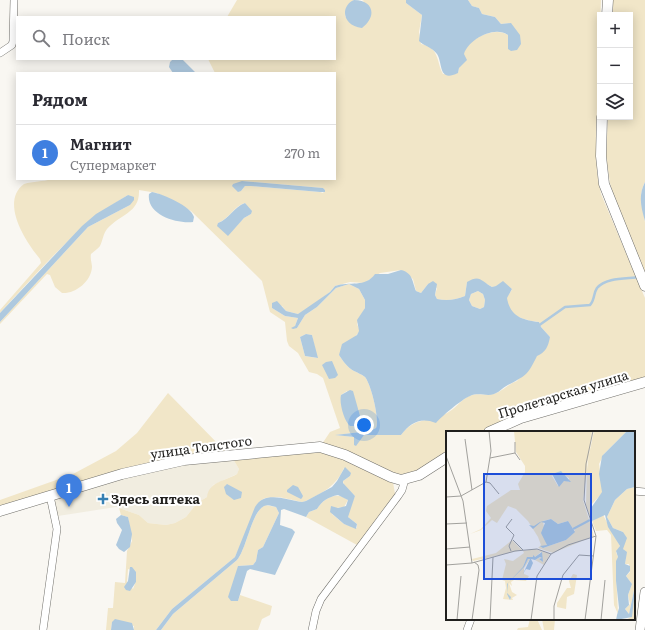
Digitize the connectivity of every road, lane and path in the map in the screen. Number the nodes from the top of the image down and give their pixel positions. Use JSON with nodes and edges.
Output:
{"nodes":[{"id":1,"x":14,"y":0,"type":"edge"},
{"id":2,"x":608,"y":0,"type":"edge"},
{"id":3,"x":607,"y":12,"type":"edge"},
{"id":4,"x":0,"y":54,"type":"edge"},
{"id":5,"x":602,"y":120,"type":"edge"},
{"id":6,"x":645,"y":286,"type":"edge"},
{"id":7,"x":645,"y":382,"type":"edge"},
{"id":8,"x":491,"y":431,"type":"edge"},
{"id":9,"x":446,"y":458,"type":"edge"},
{"id":10,"x":405,"y":479,"type":"junction"},
{"id":11,"x":635,"y":491,"type":"edge"},
{"id":12,"x":645,"y":492,"type":"edge"},
{"id":13,"x":50,"y":496,"type":"junction"},
{"id":14,"x":0,"y":511,"type":"edge"},
{"id":15,"x":645,"y":592,"type":"edge"},
{"id":16,"x":471,"y":620,"type":"edge"},
{"id":17,"x":44,"y":630,"type":"edge"},
{"id":18,"x":312,"y":630,"type":"edge"},
{"id":19,"x":467,"y":630,"type":"edge"},
{"id":20,"x":640,"y":630,"type":"edge"}],
"edges":[{"from":1,"to":4,"type":"street"},
{"from":2,"to":3,"type":"main road"},
{"from":5,"to":6,"type":"main road"},
{"from":7,"to":8,"type":"main road","name":"Пролетарская улица"},
{"from":9,"to":10,"type":"main road"},
{"from":10,"to":13,"type":"main road","name":"улица Толстого"},
{"from":10,"to":18,"type":"street"},
{"from":11,"to":12,"type":"street"},
{"from":13,"to":14,"type":"main road","name":"улица Толстого"},
{"from":13,"to":17,"type":"street"},
{"from":15,"to":20,"type":"street"},
{"from":16,"to":19,"type":"street"}]}
